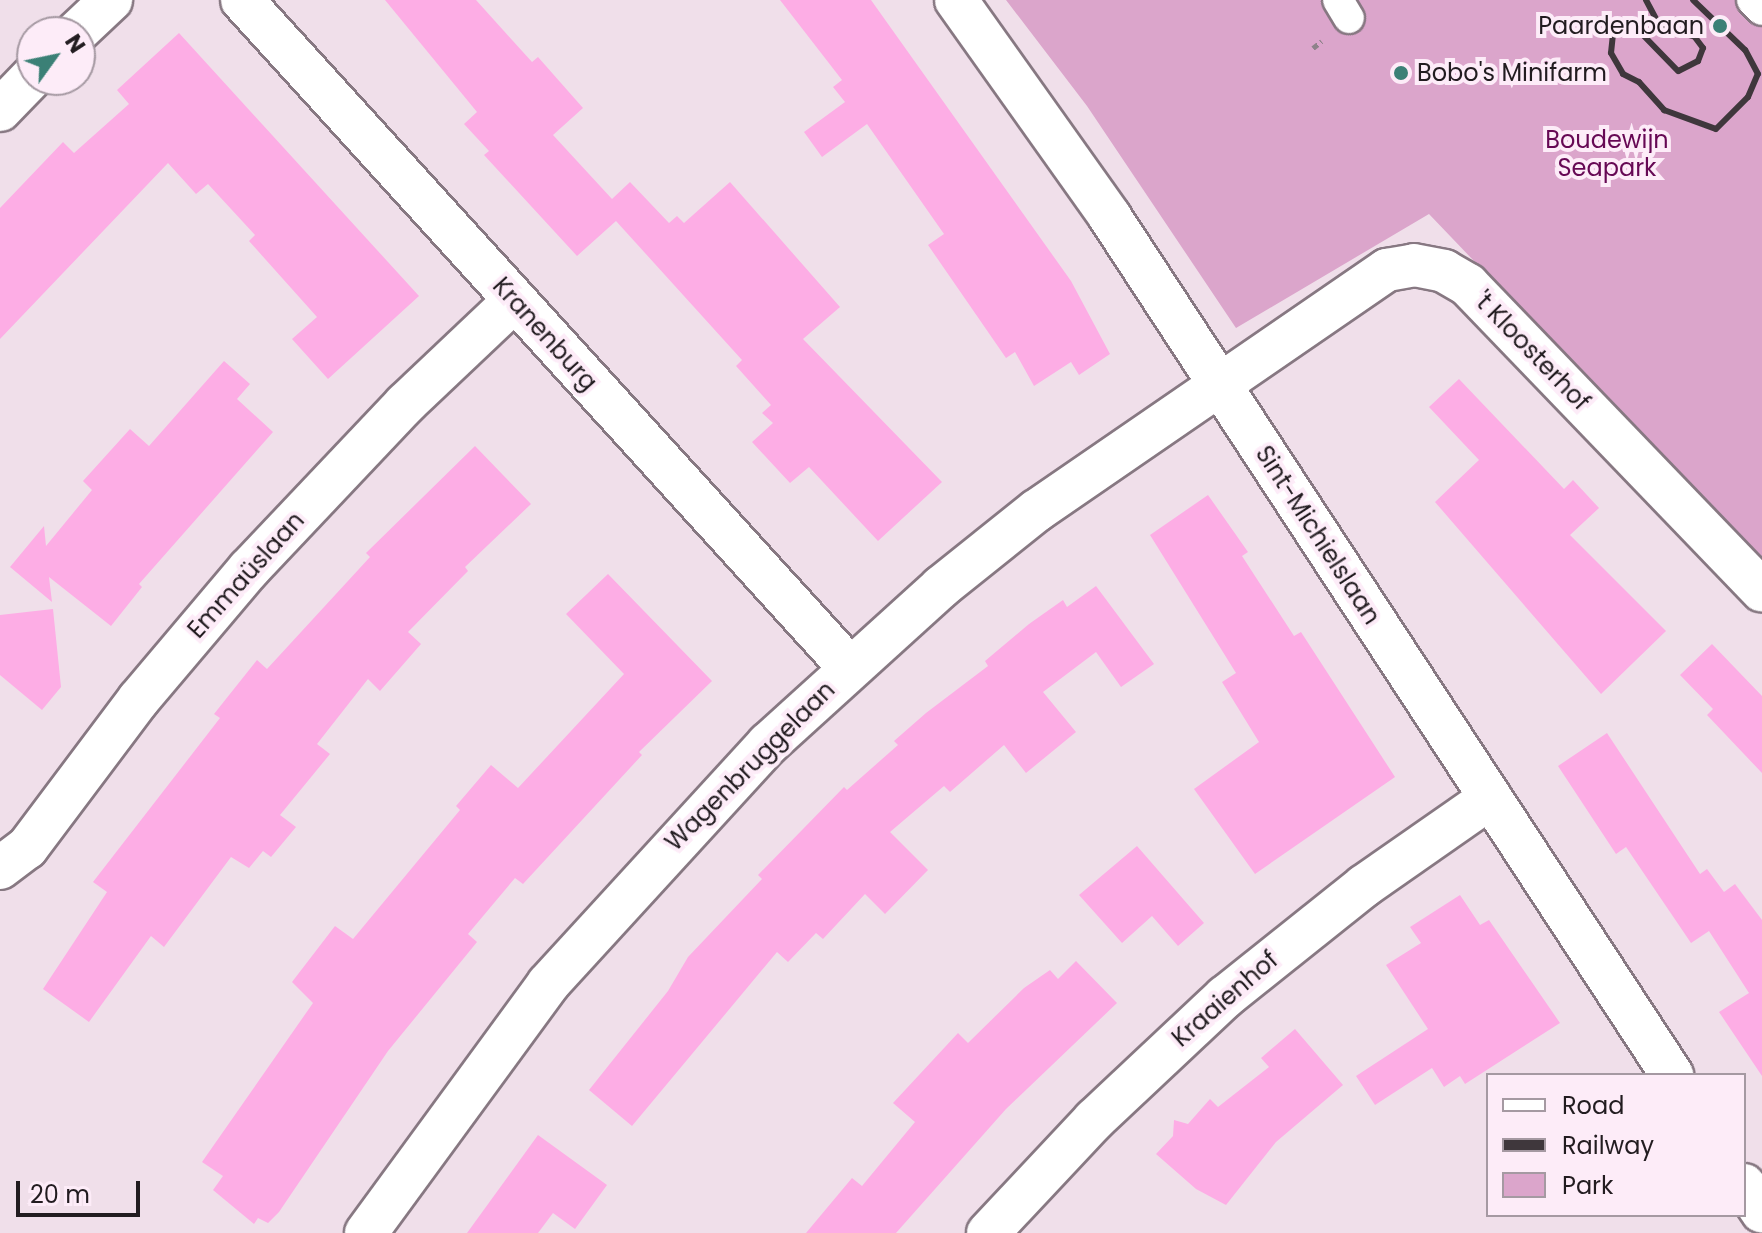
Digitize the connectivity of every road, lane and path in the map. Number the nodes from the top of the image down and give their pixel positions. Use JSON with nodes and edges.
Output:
{"nodes":[{"id":1,"x":111,"y":0,"type":"edge"},
{"id":2,"x":242,"y":0,"type":"edge"},
{"id":3,"x":956,"y":0,"type":"edge"},
{"id":4,"x":1752,"y":0,"type":"edge"},
{"id":5,"x":1762,"y":10,"type":"edge"},
{"id":6,"x":94,"y":16,"type":"edge"},
{"id":7,"x":16,"y":94,"type":"edge"},
{"id":8,"x":0,"y":110,"type":"edge"},
{"id":9,"x":515,"y":300,"type":"junction"},
{"id":10,"x":1218,"y":382,"type":"junction"},
{"id":11,"x":1762,"y":591,"type":"edge"},
{"id":12,"x":849,"y":667,"type":"junction"},
{"id":13,"x":1490,"y":798,"type":"junction"},
{"id":14,"x":0,"y":868,"type":"edge"},
{"id":15,"x":1671,"y":1073,"type":"edge"},
{"id":16,"x":1746,"y":1188,"type":"edge"},
{"id":17,"x":1762,"y":1212,"type":"edge"},
{"id":18,"x":366,"y":1233,"type":"edge"},
{"id":19,"x":988,"y":1233,"type":"edge"}],
"edges":[{"from":1,"to":6,"type":"street"},
{"from":2,"to":9,"type":"street","name":"Kranenburg"},
{"from":3,"to":10,"type":"street","name":"Sint-Michielslaan"},
{"from":4,"to":5,"type":"street"},
{"from":7,"to":8,"type":"street"},
{"from":9,"to":12,"type":"street","name":"Kranenburg"},
{"from":9,"to":14,"type":"street","name":"Emmaüslaan"},
{"from":10,"to":11,"type":"street","name":"'t Kloosterhof"},
{"from":10,"to":12,"type":"street","name":"Wagenbruggelaan"},
{"from":10,"to":13,"type":"street","name":"Sint-Michielslaan"},
{"from":12,"to":18,"type":"street","name":"Wagenbruggelaan"},
{"from":13,"to":15,"type":"street","name":"Sint-Michielslaan"},
{"from":13,"to":19,"type":"street","name":"Kraaienhof"},
{"from":16,"to":17,"type":"street"}]}
